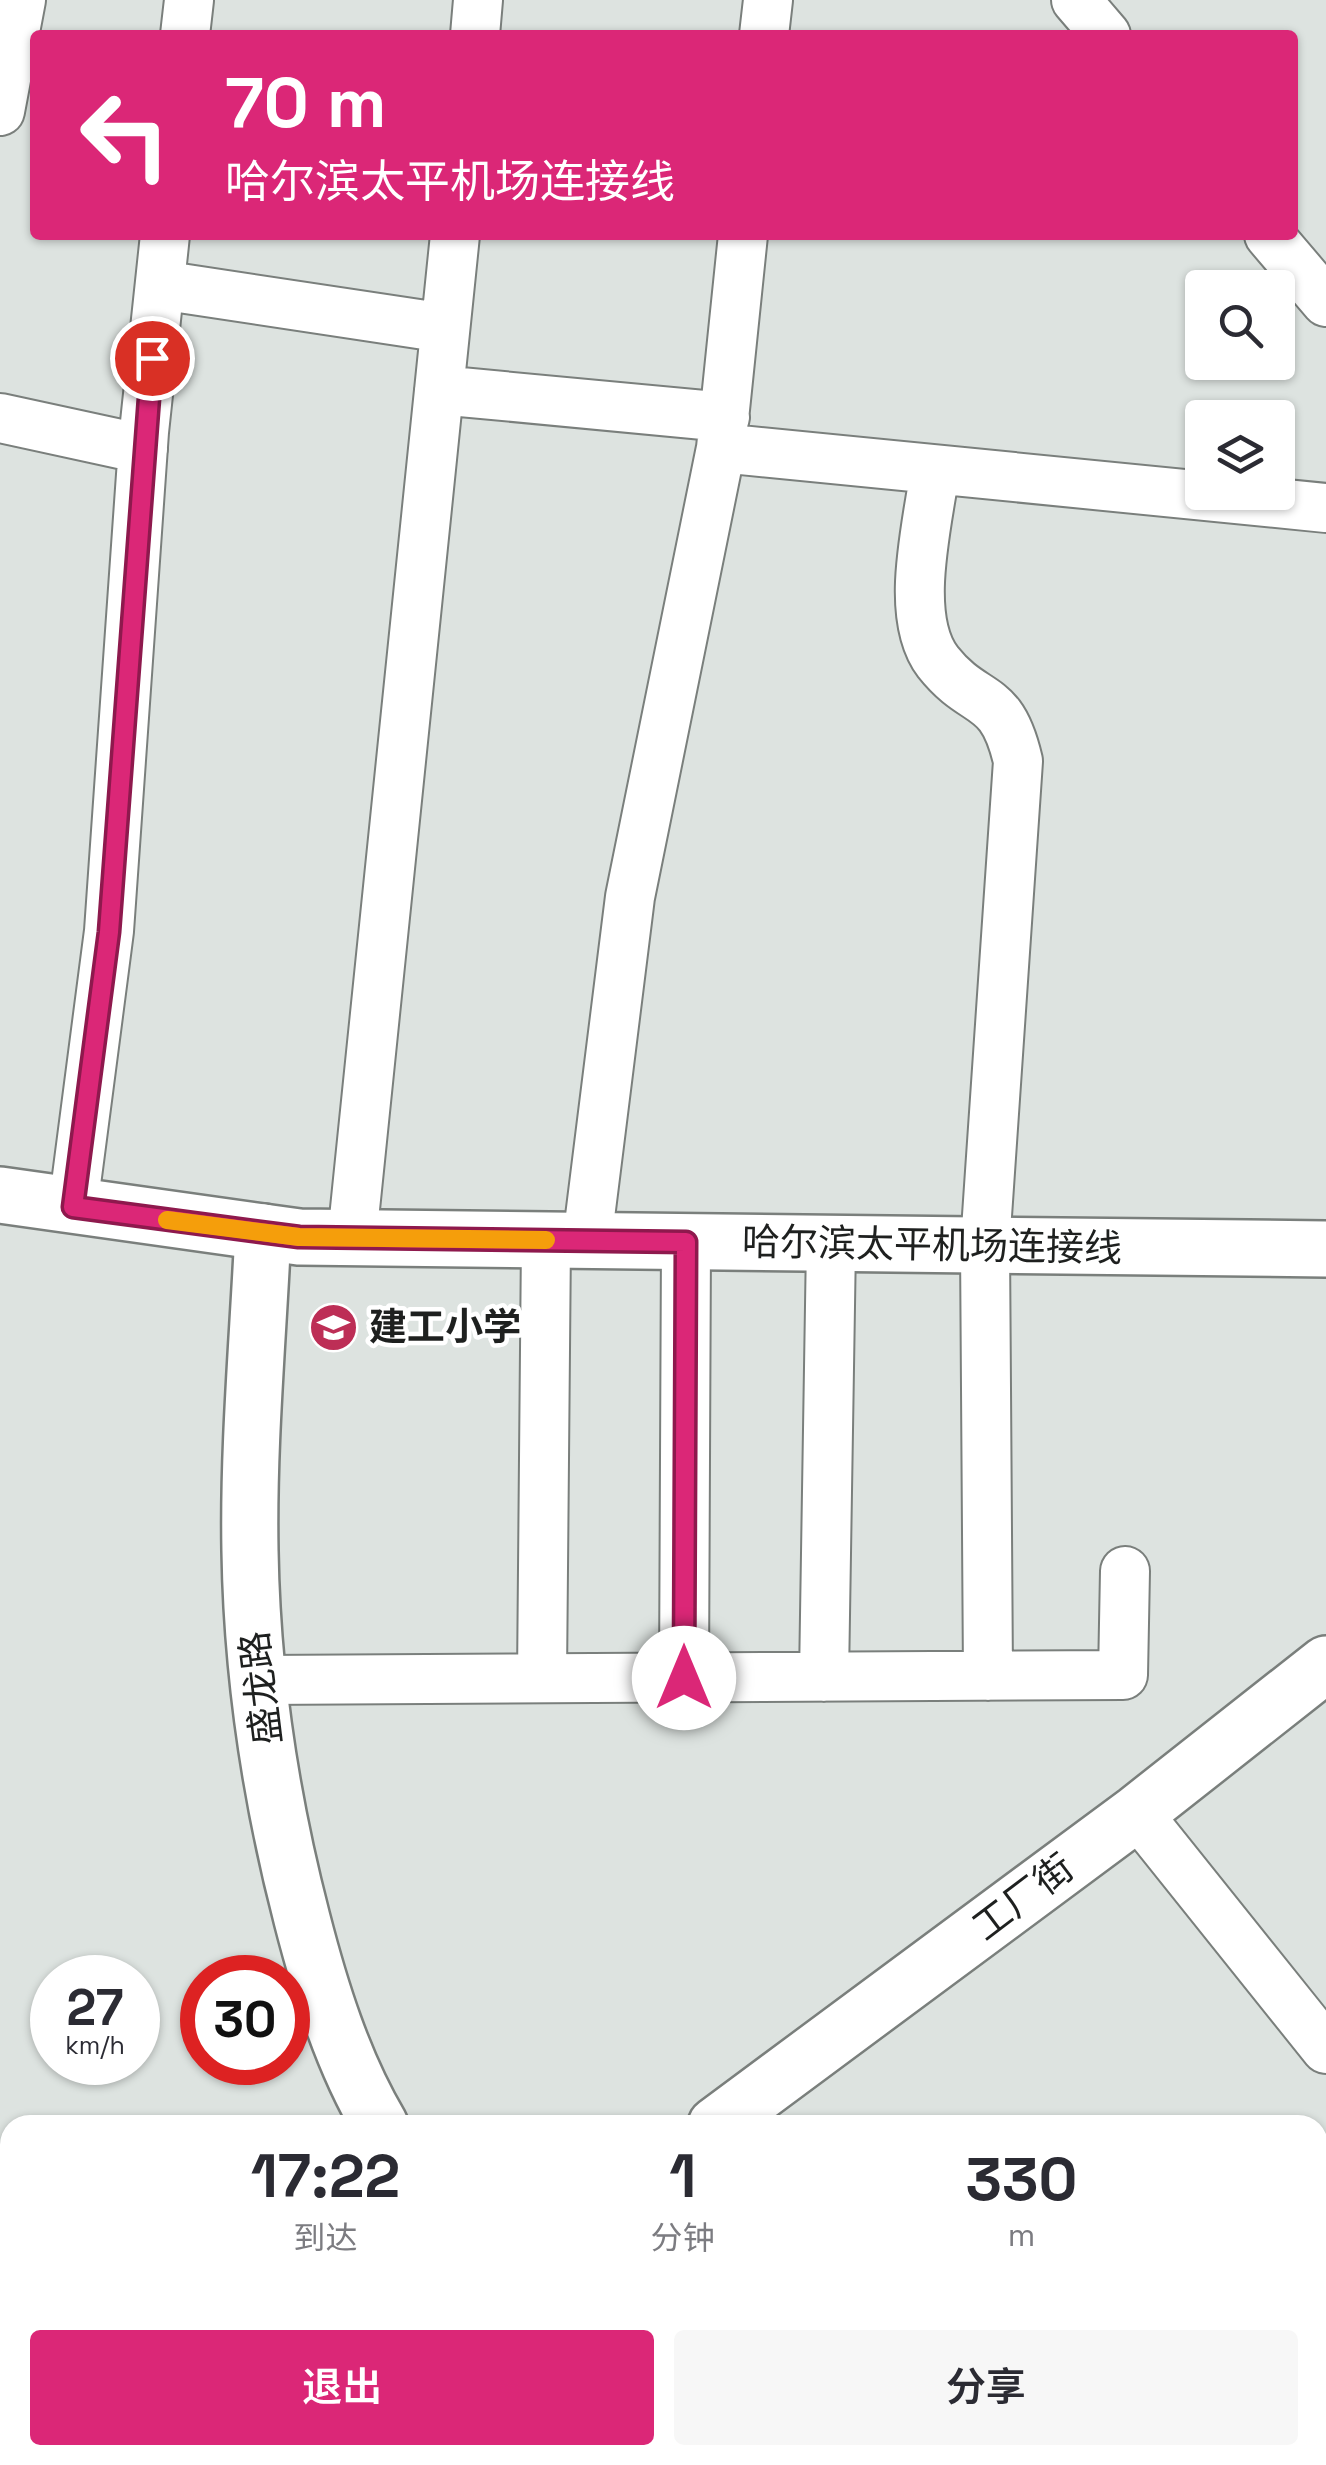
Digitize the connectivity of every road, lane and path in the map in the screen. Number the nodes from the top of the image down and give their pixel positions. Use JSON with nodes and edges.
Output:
{"nodes":[{"id":1,"x":21,"y":0,"type":"edge"},
{"id":2,"x":189,"y":0,"type":"edge"},
{"id":3,"x":478,"y":0,"type":"edge"},
{"id":4,"x":768,"y":0,"type":"edge"},
{"id":5,"x":1076,"y":0,"type":"edge"},
{"id":6,"x":186,"y":30,"type":"edge"},
{"id":7,"x":475,"y":30,"type":"edge"},
{"id":8,"x":765,"y":30,"type":"edge"},
{"id":9,"x":1102,"y":30,"type":"edge"},
{"id":10,"x":0,"y":111,"type":"edge"},
{"id":11,"x":164,"y":240,"type":"edge"},
{"id":12,"x":454,"y":240,"type":"edge"},
{"id":13,"x":743,"y":240,"type":"edge"},
{"id":14,"x":1273,"y":240,"type":"edge"},
{"id":15,"x":160,"y":285,"type":"junction"},
{"id":16,"x":1326,"y":302,"type":"edge"},
{"id":17,"x":445,"y":328,"type":"junction"},
{"id":18,"x":439,"y":390,"type":"junction"},
{"id":19,"x":0,"y":418,"type":"edge"},
{"id":20,"x":723,"y":432,"type":"junction"},
{"id":21,"x":143,"y":448,"type":"junction"},
{"id":22,"x":935,"y":470,"type":"junction"},
{"id":23,"x":1326,"y":508,"type":"edge"},
{"id":24,"x":0,"y":1195,"type":"edge"},
{"id":25,"x":73,"y":1207,"type":"junction"},
{"id":26,"x":263,"y":1232,"type":"junction"},
{"id":27,"x":352,"y":1238,"type":"junction"},
{"id":28,"x":567,"y":1240,"type":"junction"},
{"id":29,"x":686,"y":1242,"type":"junction"},
{"id":30,"x":831,"y":1244,"type":"junction"},
{"id":31,"x":986,"y":1246,"type":"junction"},
{"id":32,"x":1326,"y":1250,"type":"edge"},
{"id":33,"x":1125,"y":1571,"type":"dead end"},
{"id":34,"x":1326,"y":1664,"type":"edge"},
{"id":35,"x":988,"y":1676,"type":"junction"},
{"id":36,"x":824,"y":1677,"type":"junction"},
{"id":37,"x":542,"y":1678,"type":"junction"},
{"id":38,"x":684,"y":1678,"type":"junction"},
{"id":39,"x":261,"y":1680,"type":"junction"},
{"id":40,"x":1136,"y":1813,"type":"junction"},
{"id":41,"x":1326,"y":2049,"type":"edge"},
{"id":42,"x":374,"y":2115,"type":"edge"},
{"id":43,"x":729,"y":2115,"type":"edge"}],
"edges":[{"from":1,"to":10,"type":"street"},
{"from":2,"to":6,"type":"street"},
{"from":3,"to":7,"type":"street"},
{"from":4,"to":8,"type":"street"},
{"from":5,"to":9,"type":"street"},
{"from":11,"to":15,"type":"street"},
{"from":12,"to":17,"type":"street"},
{"from":13,"to":20,"type":"street"},
{"from":14,"to":16,"type":"street"},
{"from":15,"to":17,"type":"street"},
{"from":15,"to":21,"type":"street"},
{"from":17,"to":18,"type":"street"},
{"from":18,"to":20,"type":"street"},
{"from":18,"to":27,"type":"street"},
{"from":19,"to":21,"type":"street"},
{"from":20,"to":22,"type":"street"},
{"from":20,"to":28,"type":"street"},
{"from":21,"to":25,"type":"street"},
{"from":22,"to":23,"type":"street"},
{"from":22,"to":31,"type":"street"},
{"from":24,"to":25,"type":"street","name":"哈尔滨太平机场连接线"},
{"from":25,"to":26,"type":"street","name":"哈尔滨太平机场连接线"},
{"from":26,"to":27,"type":"street","name":"哈尔滨太平机场连接线"},
{"from":26,"to":39,"type":"street","name":"盛龙路"},
{"from":27,"to":28,"type":"street","name":"哈尔滨太平机场连接线"},
{"from":28,"to":29,"type":"street","name":"哈尔滨太平机场连接线"},
{"from":28,"to":37,"type":"street"},
{"from":29,"to":30,"type":"street","name":"哈尔滨太平机场连接线"},
{"from":29,"to":38,"type":"street"},
{"from":30,"to":31,"type":"street","name":"哈尔滨太平机场连接线"},
{"from":30,"to":36,"type":"street"},
{"from":31,"to":32,"type":"street","name":"哈尔滨太平机场连接线"},
{"from":31,"to":35,"type":"street"},
{"from":33,"to":35,"type":"street"},
{"from":34,"to":40,"type":"street","name":"工厂街"},
{"from":35,"to":36,"type":"street"},
{"from":36,"to":38,"type":"street"},
{"from":37,"to":38,"type":"street"},
{"from":37,"to":39,"type":"street"},
{"from":39,"to":42,"type":"street","name":"盛龙路"},
{"from":40,"to":41,"type":"street"},
{"from":40,"to":43,"type":"street","name":"工厂街"}]}
